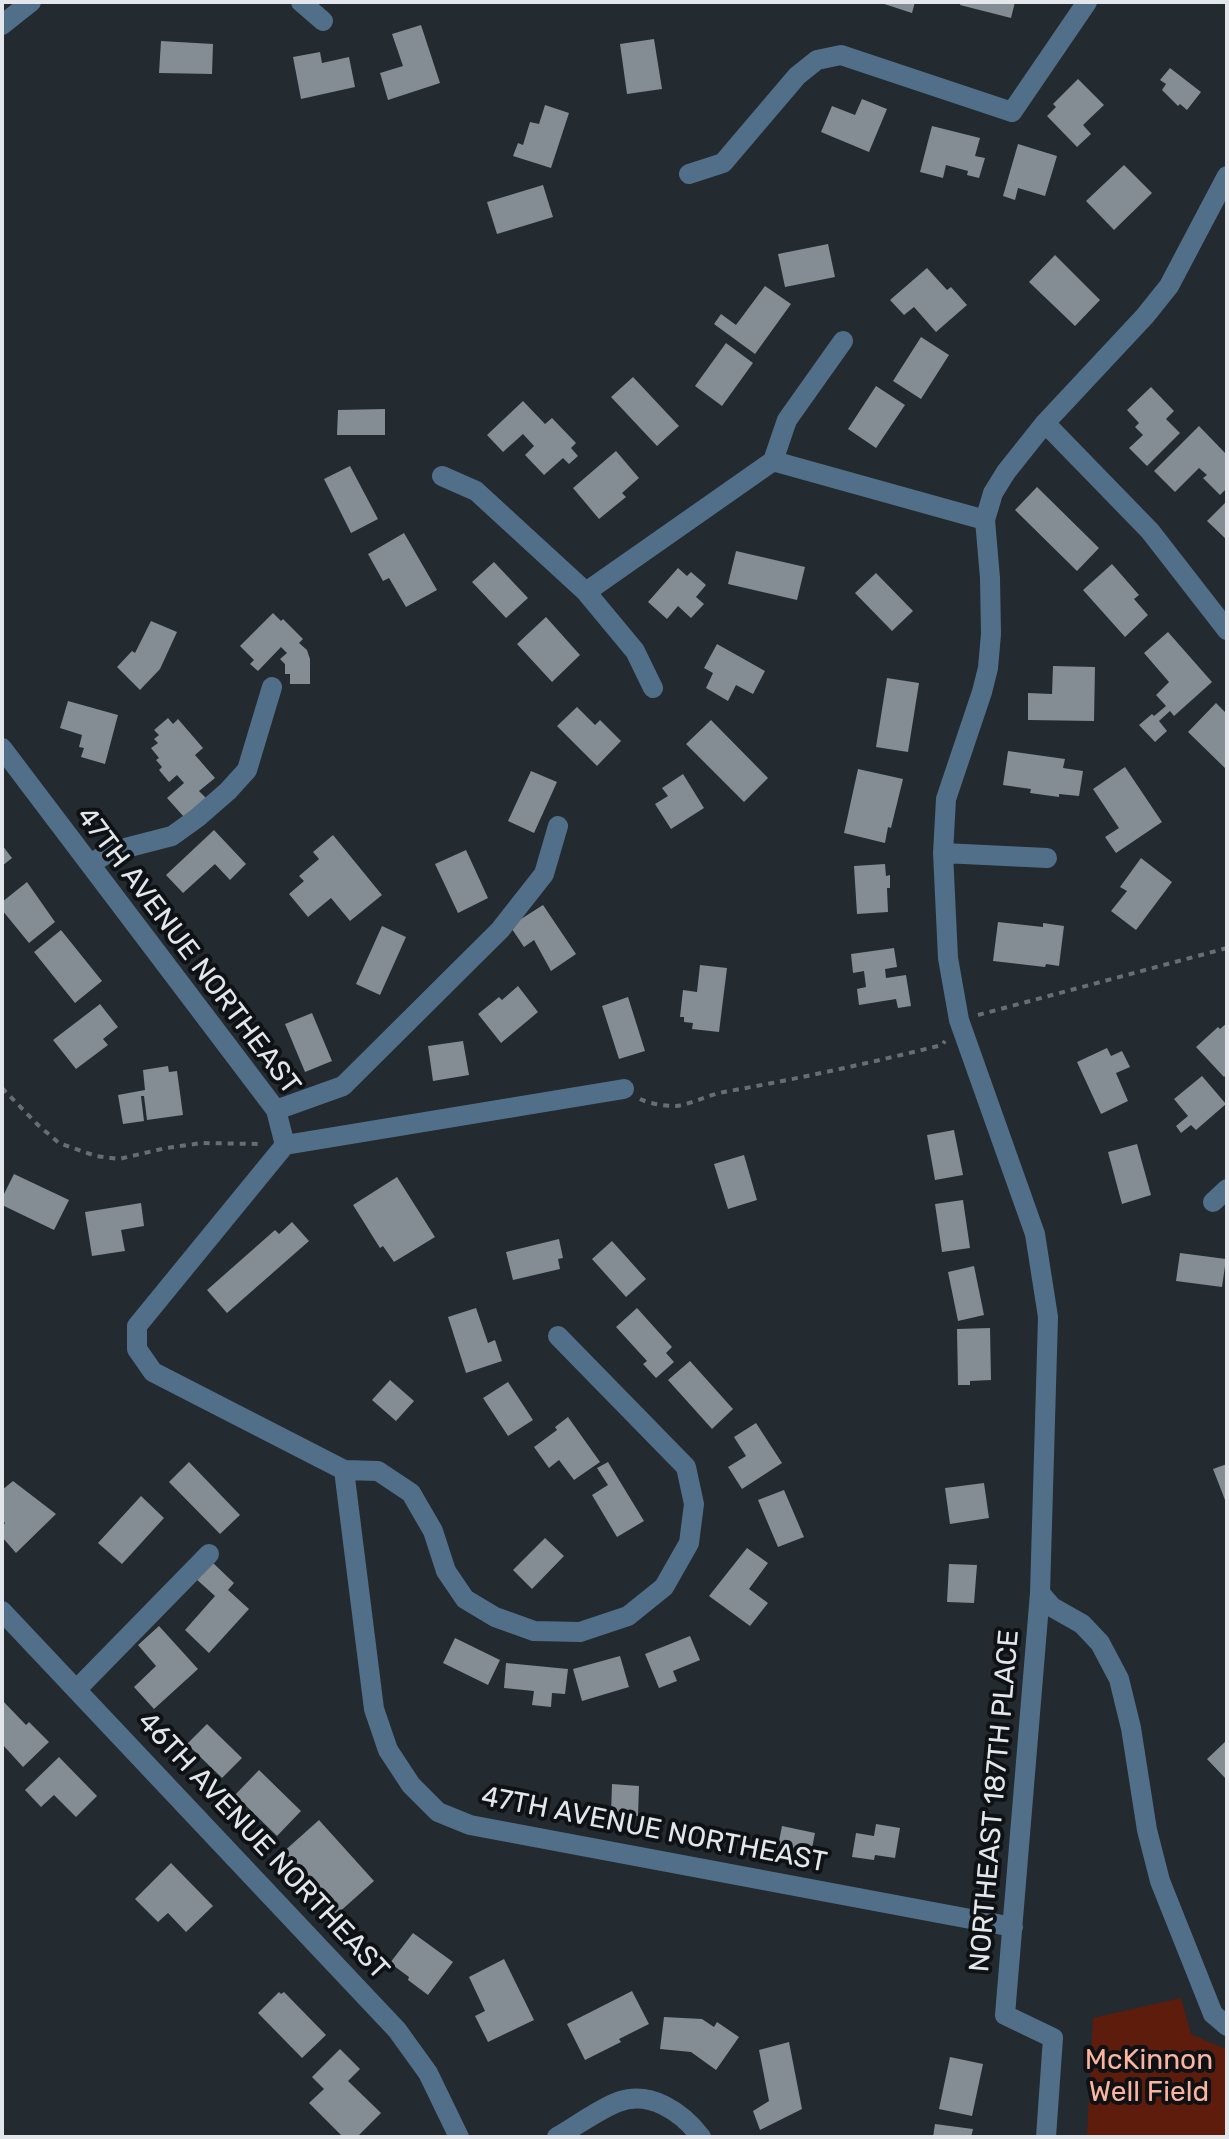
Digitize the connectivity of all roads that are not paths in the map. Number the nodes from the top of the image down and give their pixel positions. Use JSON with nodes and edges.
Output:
{"nodes":[{"id":1,"x":31,"y":2,"type":"edge"},
{"id":2,"x":301,"y":2,"type":"edge"},
{"id":3,"x":1087,"y":2,"type":"edge"},
{"id":4,"x":323,"y":21,"type":"dead end"},
{"id":5,"x":2,"y":25,"type":"edge"},
{"id":6,"x":689,"y":174,"type":"dead end"},
{"id":7,"x":1227,"y":176,"type":"edge"},
{"id":8,"x":843,"y":341,"type":"dead end"},
{"id":9,"x":1045,"y":423,"type":"junction"},
{"id":10,"x":773,"y":461,"type":"junction"},
{"id":11,"x":442,"y":476,"type":"dead end"},
{"id":12,"x":985,"y":520,"type":"junction"},
{"id":13,"x":586,"y":592,"type":"junction"},
{"id":14,"x":1227,"y":630,"type":"edge"},
{"id":15,"x":272,"y":687,"type":"dead end"},
{"id":16,"x":653,"y":688,"type":"dead end"},
{"id":17,"x":2,"y":748,"type":"edge"},
{"id":18,"x":558,"y":826,"type":"dead end"},
{"id":19,"x":943,"y":853,"type":"junction"},
{"id":20,"x":1047,"y":858,"type":"dead end"},
{"id":21,"x":90,"y":864,"type":"junction"},
{"id":22,"x":624,"y":1089,"type":"road end"},
{"id":23,"x":276,"y":1110,"type":"junction"},
{"id":24,"x":285,"y":1145,"type":"junction"},
{"id":25,"x":558,"y":1336,"type":"dead end"},
{"id":26,"x":344,"y":1470,"type":"junction"},
{"id":27,"x":209,"y":1554,"type":"dead end"},
{"id":28,"x":1040,"y":1593,"type":"junction"},
{"id":29,"x":2,"y":1611,"type":"edge"},
{"id":30,"x":77,"y":1689,"type":"junction"},
{"id":31,"x":1013,"y":1927,"type":"junction"},
{"id":32,"x":1227,"y":2026,"type":"edge"},
{"id":33,"x":459,"y":2137,"type":"edge"},
{"id":34,"x":557,"y":2137,"type":"edge"},
{"id":35,"x":701,"y":2137,"type":"edge"},
{"id":36,"x":1046,"y":2137,"type":"edge"}],
"edges":[{"from":1,"to":5,"type":"street"},
{"from":2,"to":4,"type":"street"},
{"from":3,"to":6,"type":"street"},
{"from":7,"to":9,"type":"street"},
{"from":8,"to":10,"type":"street"},
{"from":9,"to":12,"type":"street"},
{"from":9,"to":14,"type":"street"},
{"from":10,"to":12,"type":"street"},
{"from":10,"to":13,"type":"street"},
{"from":11,"to":13,"type":"street"},
{"from":12,"to":19,"type":"street","name":"NORTHEAST 187TH PLACE"},
{"from":13,"to":16,"type":"street"},
{"from":15,"to":21,"type":"street"},
{"from":17,"to":21,"type":"street","name":"47TH AVENUE NORTHEAST"},
{"from":18,"to":23,"type":"street"},
{"from":19,"to":20,"type":"street"},
{"from":19,"to":28,"type":"street","name":"NORTHEAST 187TH PLACE"},
{"from":21,"to":23,"type":"street","name":"47TH AVENUE NORTHEAST"},
{"from":22,"to":24,"type":"street"},
{"from":23,"to":24,"type":"street","name":"47TH AVENUE NORTHEAST"},
{"from":24,"to":26,"type":"street"},
{"from":25,"to":26,"type":"street"},
{"from":26,"to":31,"type":"street","name":"47TH AVENUE NORTHEAST"},
{"from":27,"to":30,"type":"street"},
{"from":28,"to":31,"type":"street","name":"NORTHEAST 187TH PLACE"},
{"from":28,"to":32,"type":"street"},
{"from":29,"to":30,"type":"street","name":"46TH AVENUE NORTHEAST"},
{"from":30,"to":33,"type":"street","name":"46TH AVENUE NORTHEAST"},
{"from":31,"to":36,"type":"street","name":"NORTHEAST 187TH PLACE"},
{"from":34,"to":35,"type":"street"}]}
